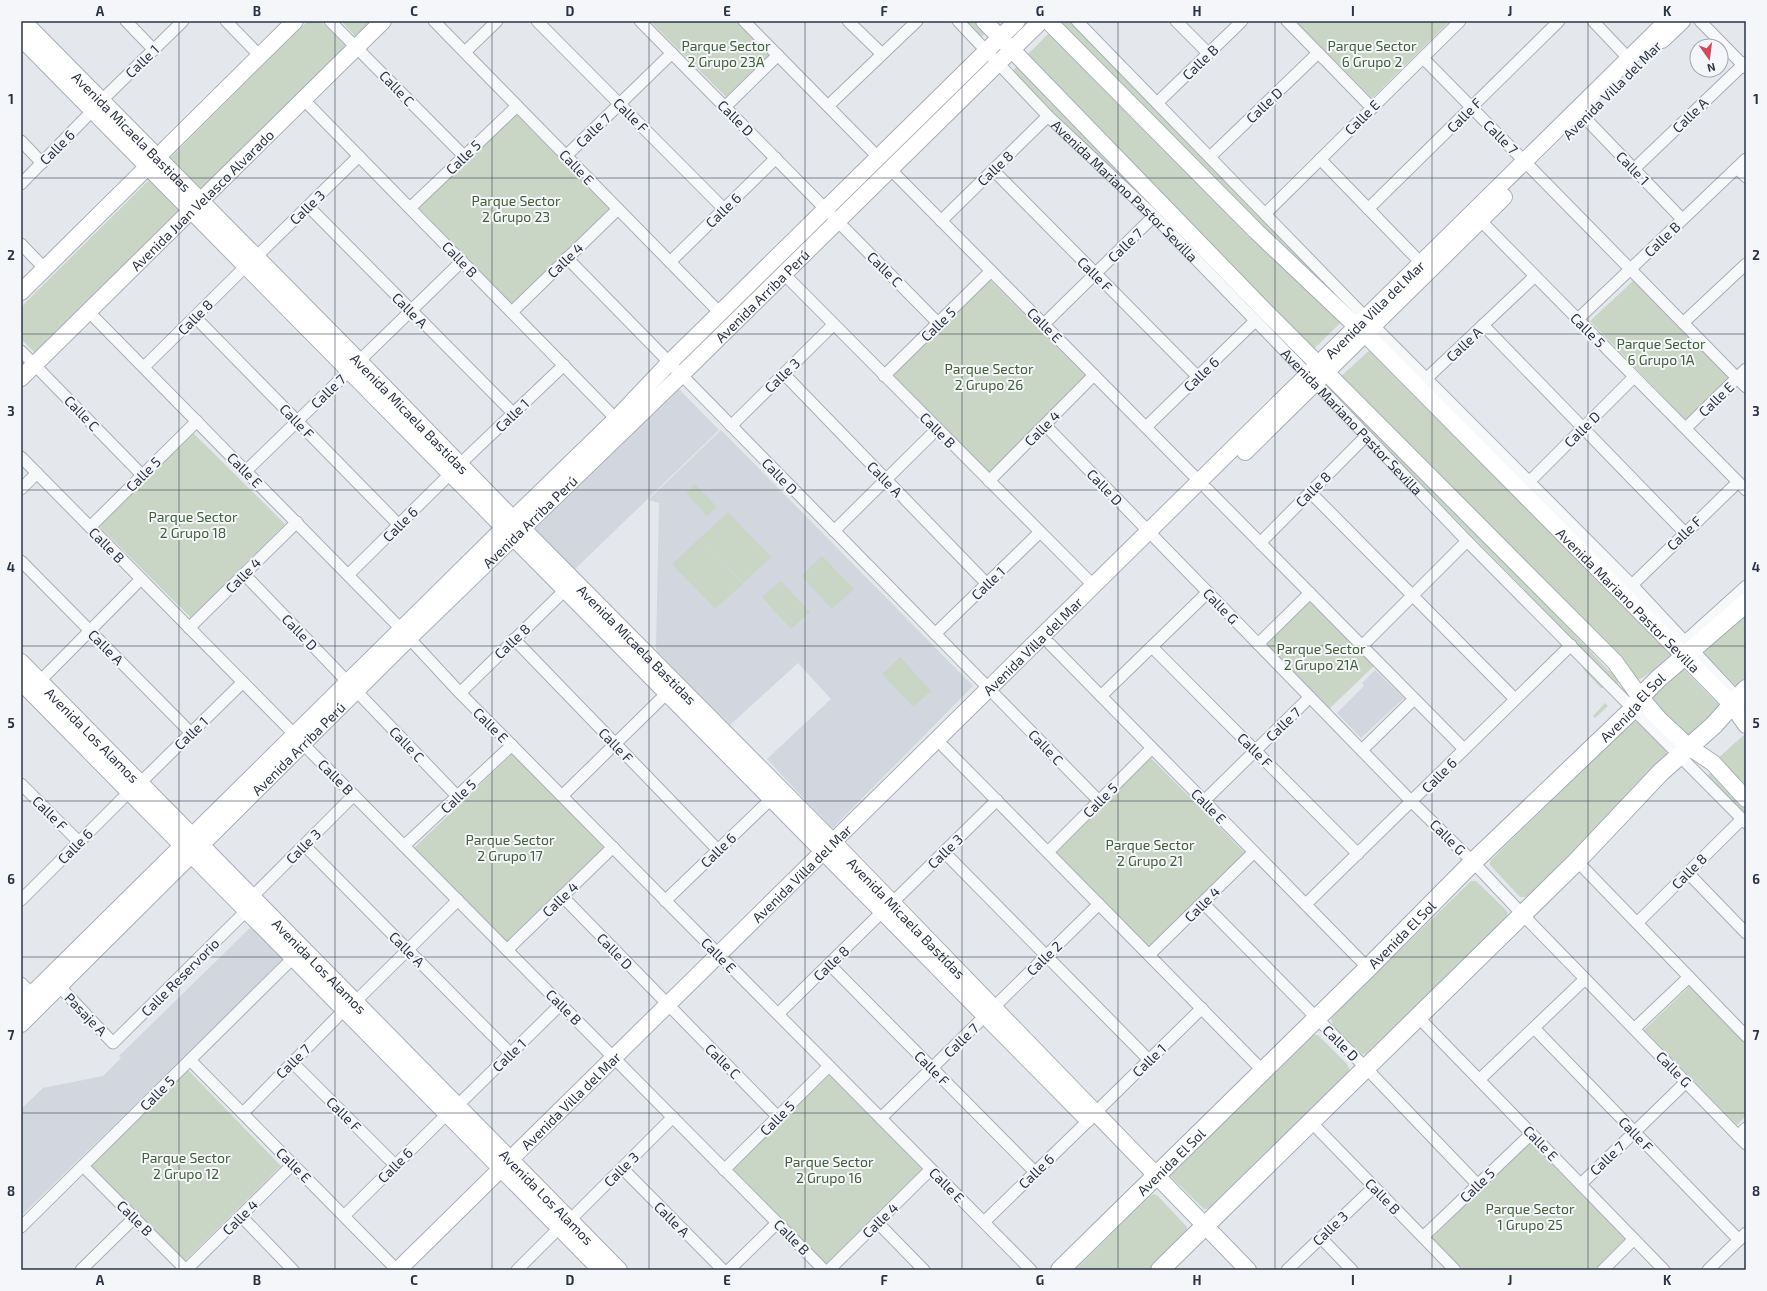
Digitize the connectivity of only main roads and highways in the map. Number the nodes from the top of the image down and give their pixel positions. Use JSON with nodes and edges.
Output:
{"nodes":[{"id":1,"x":1746,"y":603,"type":"edge"},
{"id":2,"x":1740,"y":700,"type":"edge"},
{"id":3,"x":1060,"y":1270,"type":"edge"},
{"id":4,"x":1160,"y":1270,"type":"edge"}],
"edges":[{"from":1,"to":3,"type":"main road","name":"Avenida El Sol"},
{"from":2,"to":4,"type":"main road"}]}
